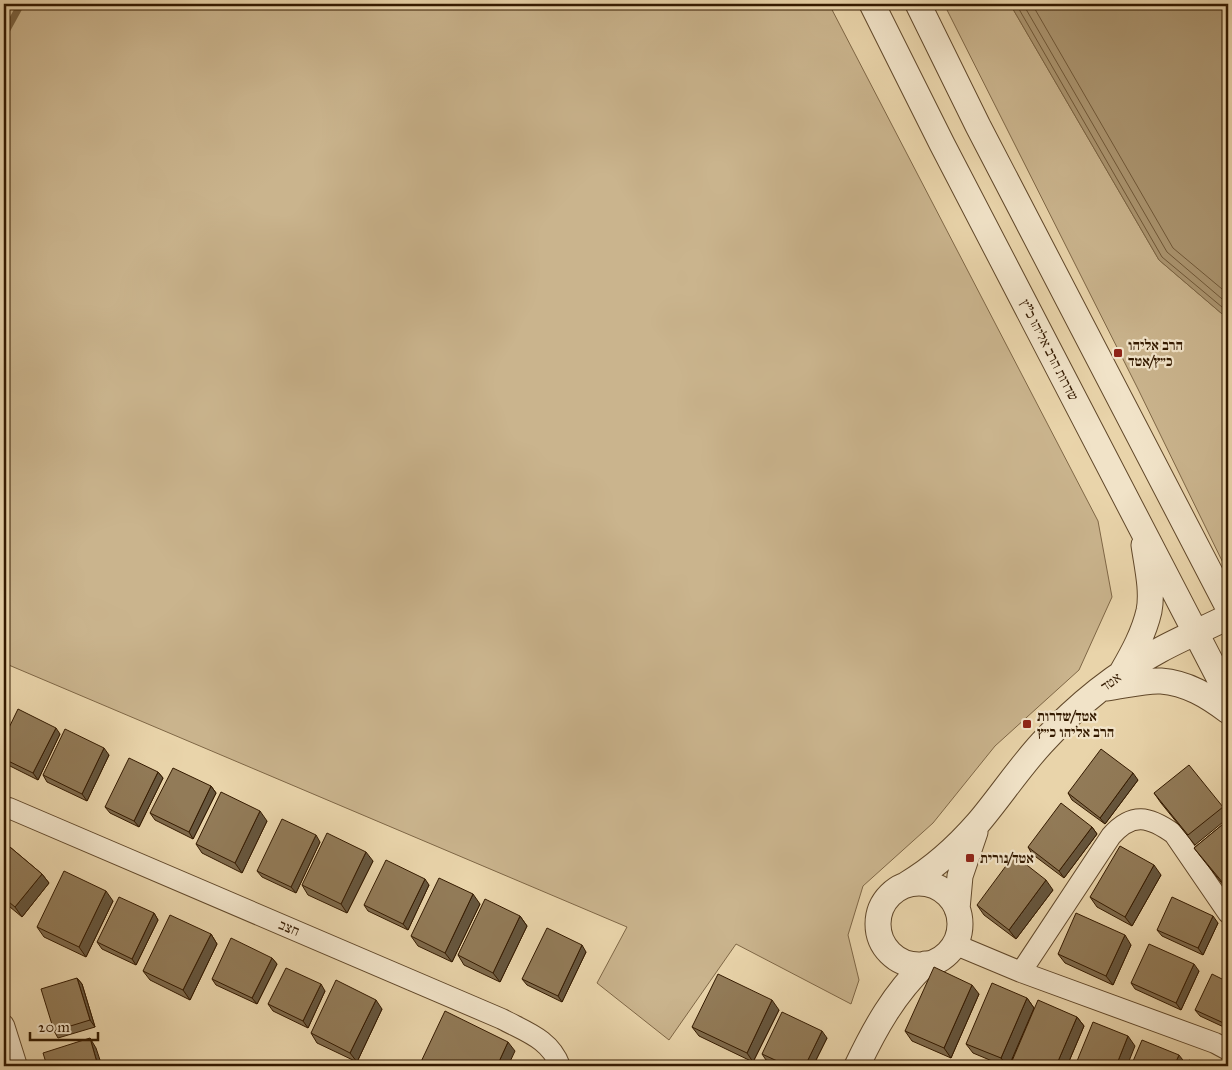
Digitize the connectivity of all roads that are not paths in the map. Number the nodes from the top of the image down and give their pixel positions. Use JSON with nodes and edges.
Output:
{"nodes":[{"id":1,"x":872,"y":4,"type":"edge"},
{"id":2,"x":918,"y":4,"type":"edge"},
{"id":3,"x":1141,"y":526,"type":"junction"},
{"id":4,"x":1228,"y":607,"type":"edge"},
{"id":5,"x":1228,"y":616,"type":"edge"},
{"id":6,"x":1196,"y":633,"type":"junction"},
{"id":7,"x":1110,"y":683,"type":"junction"},
{"id":8,"x":1228,"y":695,"type":"edge"},
{"id":9,"x":1228,"y":712,"type":"edge"},
{"id":10,"x":4,"y":808,"type":"edge"},
{"id":11,"x":978,"y":823,"type":"junction"},
{"id":12,"x":907,"y":884,"type":"junction"},
{"id":13,"x":957,"y":909,"type":"junction"},
{"id":14,"x":1228,"y":913,"type":"edge"},
{"id":15,"x":883,"y":943,"type":"junction"},
{"id":16,"x":954,"y":944,"type":"junction"},
{"id":17,"x":925,"y":964,"type":"junction"},
{"id":18,"x":1021,"y":972,"type":"junction"},
{"id":19,"x":4,"y":1025,"type":"edge"},
{"id":20,"x":873,"y":1032,"type":"junction"},
{"id":21,"x":1228,"y":1050,"type":"edge"},
{"id":22,"x":17,"y":1066,"type":"edge"},
{"id":23,"x":560,"y":1066,"type":"edge"},
{"id":24,"x":857,"y":1066,"type":"edge"}],
"edges":[{"from":1,"to":3,"type":"street","name":"שדרות הרב אליהו כ\"ץ"},
{"from":2,"to":4,"type":"street"},
{"from":3,"to":6,"type":"street","name":"שדרות הרב אליהו כ\"ץ"},
{"from":3,"to":7,"type":"street"},
{"from":5,"to":6,"type":"street","name":"אטד"},
{"from":6,"to":7,"type":"street","name":"אטד"},
{"from":6,"to":8,"type":"street","name":"שדרות הרב אליהו כ\"ץ"},
{"from":7,"to":9,"type":"street"},
{"from":7,"to":11,"type":"street","name":"אטד"},
{"from":10,"to":23,"type":"street","name":"חצב"},
{"from":11,"to":12,"type":"street","name":"אטד"},
{"from":11,"to":13,"type":"street","name":"אטד"},
{"from":12,"to":13,"type":"street"},
{"from":12,"to":15,"type":"street"},
{"from":13,"to":16,"type":"street"},
{"from":14,"to":18,"type":"street"},
{"from":15,"to":17,"type":"street"},
{"from":15,"to":20,"type":"street"},
{"from":16,"to":17,"type":"street"},
{"from":16,"to":18,"type":"street"},
{"from":17,"to":20,"type":"street"},
{"from":18,"to":21,"type":"street"},
{"from":19,"to":22,"type":"street"},
{"from":20,"to":24,"type":"street"}]}
